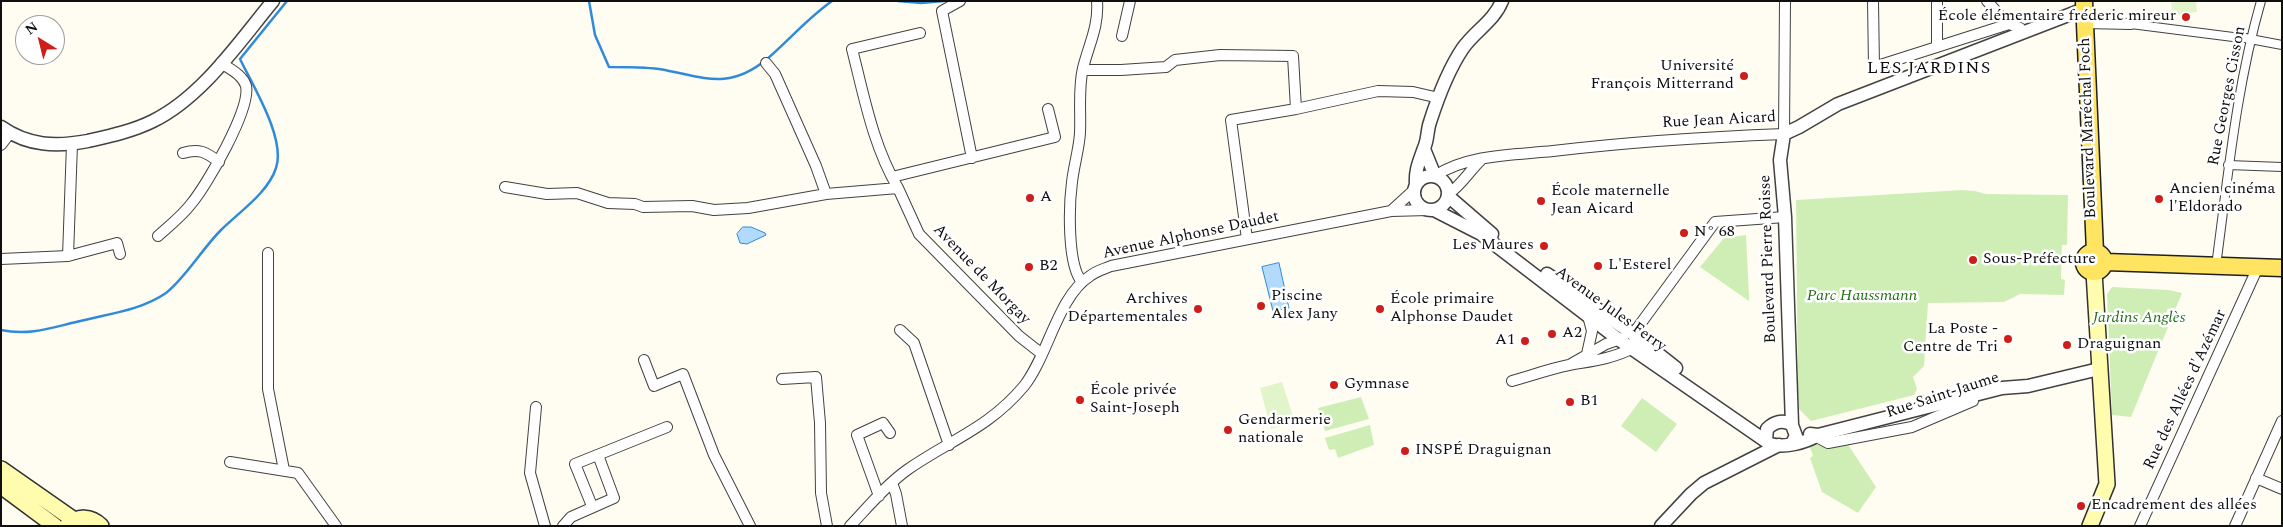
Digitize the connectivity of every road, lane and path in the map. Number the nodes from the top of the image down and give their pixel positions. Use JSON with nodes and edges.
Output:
{"nodes":[{"id":1,"x":274,"y":1,"type":"edge"},
{"id":2,"x":960,"y":1,"type":"edge"},
{"id":3,"x":1097,"y":1,"type":"edge"},
{"id":4,"x":1130,"y":1,"type":"edge"},
{"id":5,"x":1502,"y":1,"type":"edge"},
{"id":6,"x":1785,"y":1,"type":"edge"},
{"id":7,"x":1873,"y":1,"type":"edge"},
{"id":8,"x":1937,"y":1,"type":"edge"},
{"id":9,"x":1987,"y":1,"type":"edge"},
{"id":10,"x":2261,"y":1,"type":"edge"},
{"id":11,"x":2084,"y":10,"type":"edge"},
{"id":12,"x":2009,"y":24,"type":"junction"},
{"id":13,"x":2131,"y":24,"type":"joint"},
{"id":14,"x":920,"y":33,"type":"dead end"},
{"id":15,"x":2022,"y":33,"type":"junction"},
{"id":16,"x":1122,"y":36,"type":"dead end"},
{"id":17,"x":2234,"y":37,"type":"dead end"},
{"id":18,"x":2248,"y":40,"type":"junction"},
{"id":19,"x":2282,"y":45,"type":"edge"},
{"id":20,"x":1938,"y":47,"type":"junction"},
{"id":21,"x":221,"y":63,"type":"junction"},
{"id":22,"x":766,"y":63,"type":"dead end"},
{"id":23,"x":1083,"y":70,"type":"junction"},
{"id":24,"x":1439,"y":98,"type":"junction"},
{"id":25,"x":1048,"y":109,"type":"dead end"},
{"id":26,"x":1296,"y":109,"type":"junction"},
{"id":27,"x":6,"y":130,"type":"edge"},
{"id":28,"x":1784,"y":134,"type":"junction"},
{"id":29,"x":72,"y":144,"type":"junction"},
{"id":30,"x":1,"y":145,"type":"edge"},
{"id":31,"x":1424,"y":149,"type":"junction"},
{"id":32,"x":183,"y":153,"type":"dead end"},
{"id":33,"x":972,"y":158,"type":"junction"},
{"id":34,"x":1481,"y":159,"type":"junction"},
{"id":35,"x":219,"y":162,"type":"junction"},
{"id":36,"x":2228,"y":164,"type":"junction"},
{"id":37,"x":2282,"y":167,"type":"edge"},
{"id":38,"x":1435,"y":176,"type":"junction"},
{"id":39,"x":892,"y":177,"type":"junction"},
{"id":40,"x":1459,"y":186,"type":"junction"},
{"id":41,"x":506,"y":187,"type":"dead end"},
{"id":42,"x":898,"y":188,"type":"junction"},
{"id":43,"x":1415,"y":188,"type":"junction"},
{"id":44,"x":826,"y":194,"type":"junction"},
{"id":45,"x":1448,"y":195,"type":"junction"},
{"id":46,"x":1460,"y":206,"type":"junction"},
{"id":47,"x":1431,"y":210,"type":"junction"},
{"id":48,"x":1391,"y":211,"type":"junction"},
{"id":49,"x":1785,"y":217,"type":"junction"},
{"id":50,"x":158,"y":236,"type":"dead end"},
{"id":51,"x":1247,"y":239,"type":"junction"},
{"id":52,"x":268,"y":253,"type":"dead end"},
{"id":53,"x":120,"y":254,"type":"dead end"},
{"id":54,"x":68,"y":256,"type":"junction"},
{"id":55,"x":1,"y":259,"type":"edge"},
{"id":56,"x":2098,"y":262,"type":"junction"},
{"id":57,"x":2216,"y":266,"type":"junction"},
{"id":58,"x":2258,"y":267,"type":"junction"},
{"id":59,"x":2282,"y":268,"type":"edge"},
{"id":60,"x":1082,"y":282,"type":"junction"},
{"id":61,"x":1588,"y":316,"type":"junction"},
{"id":62,"x":900,"y":330,"type":"dead end"},
{"id":63,"x":1633,"y":334,"type":"junction"},
{"id":64,"x":1618,"y":339,"type":"junction"},
{"id":65,"x":1633,"y":348,"type":"junction"},
{"id":66,"x":1042,"y":354,"type":"junction"},
{"id":67,"x":1587,"y":354,"type":"junction"},
{"id":68,"x":644,"y":360,"type":"dead end"},
{"id":69,"x":1569,"y":365,"type":"junction"},
{"id":70,"x":2099,"y":369,"type":"junction"},
{"id":71,"x":782,"y":379,"type":"dead end"},
{"id":72,"x":1512,"y":382,"type":"dead end"},
{"id":73,"x":536,"y":408,"type":"dead end"},
{"id":74,"x":2282,"y":421,"type":"edge"},
{"id":75,"x":666,"y":427,"type":"dead end"},
{"id":76,"x":1790,"y":430,"type":"junction"},
{"id":77,"x":890,"y":433,"type":"dead end"},
{"id":78,"x":1764,"y":439,"type":"junction"},
{"id":79,"x":949,"y":445,"type":"junction"},
{"id":80,"x":1779,"y":446,"type":"junction"},
{"id":81,"x":598,"y":455,"type":"junction"},
{"id":82,"x":230,"y":462,"type":"dead end"},
{"id":83,"x":1747,"y":462,"type":"junction"},
{"id":84,"x":1,"y":468,"type":"edge"},
{"id":85,"x":284,"y":470,"type":"junction"},
{"id":86,"x":2256,"y":478,"type":"junction"},
{"id":87,"x":892,"y":483,"type":"junction"},
{"id":88,"x":1,"y":486,"type":"edge"},
{"id":89,"x":2282,"y":488,"type":"edge"},
{"id":90,"x":879,"y":496,"type":"junction"},
{"id":91,"x":592,"y":506,"type":"junction"},
{"id":92,"x":71,"y":523,"type":"edge"},
{"id":93,"x":55,"y":526,"type":"edge"},
{"id":94,"x":101,"y":526,"type":"edge"},
{"id":95,"x":336,"y":526,"type":"edge"},
{"id":96,"x":545,"y":526,"type":"edge"},
{"id":97,"x":563,"y":526,"type":"edge"},
{"id":98,"x":750,"y":526,"type":"edge"},
{"id":99,"x":827,"y":526,"type":"edge"},
{"id":100,"x":850,"y":526,"type":"edge"},
{"id":101,"x":902,"y":526,"type":"edge"},
{"id":102,"x":1661,"y":526,"type":"edge"},
{"id":103,"x":2090,"y":526,"type":"edge"},
{"id":104,"x":2140,"y":526,"type":"edge"},
{"id":105,"x":2235,"y":526,"type":"edge"}],
"edges":[{"from":1,"to":21,"type":"street"},
{"from":2,"to":33,"type":"street"},
{"from":3,"to":23,"type":"street"},
{"from":4,"to":16,"type":"street"},
{"from":5,"to":24,"type":"street"},
{"from":6,"to":28,"type":"street"},
{"from":7,"to":20,"type":"street"},
{"from":8,"to":20,"type":"street"},
{"from":9,"to":12,"type":"street"},
{"from":10,"to":18,"type":"street","name":"Rue Georges Cisson"},
{"from":11,"to":13,"type":"street"},
{"from":11,"to":15,"type":"street","name":"Rue Jean Aicard"},
{"from":11,"to":56,"type":"main road","name":"Boulevard Maréchal Foch"},
{"from":12,"to":15,"type":"street"},
{"from":12,"to":20,"type":"street"},
{"from":13,"to":17,"type":"street"},
{"from":14,"to":39,"type":"street","name":"Avenue de Morgay"},
{"from":15,"to":28,"type":"street","name":"Rue Jean Aicard"},
{"from":18,"to":19,"type":"street"},
{"from":18,"to":36,"type":"street","name":"Rue Georges Cisson"},
{"from":21,"to":29,"type":"street"},
{"from":21,"to":35,"type":"street"},
{"from":22,"to":44,"type":"street"},
{"from":23,"to":26,"type":"street"},
{"from":23,"to":60,"type":"street"},
{"from":24,"to":26,"type":"street"},
{"from":24,"to":31,"type":"street"},
{"from":25,"to":33,"type":"street"},
{"from":26,"to":51,"type":"street"},
{"from":27,"to":29,"type":"street"},
{"from":27,"to":30,"type":"street"},
{"from":28,"to":34,"type":"street","name":"Rue Jean Aicard"},
{"from":28,"to":49,"type":"street","name":"Boulevard Pierre Roisse"},
{"from":29,"to":54,"type":"street"},
{"from":31,"to":38,"type":"street"},
{"from":31,"to":43,"type":"street"},
{"from":32,"to":35,"type":"street"},
{"from":33,"to":39,"type":"street"},
{"from":34,"to":38,"type":"street","name":"Rue Jean Aicard"},
{"from":34,"to":40,"type":"street"},
{"from":35,"to":50,"type":"street"},
{"from":36,"to":37,"type":"street"},
{"from":36,"to":57,"type":"street","name":"Rue Georges Cisson"},
{"from":38,"to":43,"type":"street"},
{"from":38,"to":45,"type":"street"},
{"from":39,"to":42,"type":"street","name":"Avenue de Morgay"},
{"from":40,"to":45,"type":"street"},
{"from":40,"to":46,"type":"street"},
{"from":41,"to":44,"type":"street"},
{"from":42,"to":44,"type":"street"},
{"from":42,"to":66,"type":"street","name":"Avenue de Morgay"},
{"from":43,"to":47,"type":"street"},
{"from":43,"to":48,"type":"street"},
{"from":45,"to":46,"type":"street","name":"Avenue Jules Ferry"},
{"from":45,"to":47,"type":"street"},
{"from":46,"to":63,"type":"street","name":"Avenue Jules Ferry"},
{"from":47,"to":48,"type":"street","name":"Avenue Alphonse Daudet"},
{"from":47,"to":61,"type":"street","name":"Avenue Jules Ferry"},
{"from":48,"to":51,"type":"street","name":"Avenue Alphonse Daudet"},
{"from":49,"to":63,"type":"street"},
{"from":49,"to":76,"type":"street","name":"Boulevard Pierre Roisse"},
{"from":51,"to":60,"type":"street","name":"Avenue Alphonse Daudet"},
{"from":52,"to":85,"type":"street"},
{"from":53,"to":54,"type":"street"},
{"from":54,"to":55,"type":"street"},
{"from":56,"to":57,"type":"main road"},
{"from":56,"to":70,"type":"main road"},
{"from":57,"to":58,"type":"main road"},
{"from":58,"to":59,"type":"main road"},
{"from":58,"to":104,"type":"street","name":"Rue des Allées d'Azémar"},
{"from":60,"to":66,"type":"street","name":"Avenue Alphonse Daudet"},
{"from":61,"to":64,"type":"street","name":"Avenue Jules Ferry"},
{"from":61,"to":67,"type":"street"},
{"from":62,"to":79,"type":"street"},
{"from":63,"to":64,"type":"street"},
{"from":63,"to":65,"type":"street"},
{"from":63,"to":78,"type":"street","name":"Avenue Jules Ferry"},
{"from":64,"to":65,"type":"street","name":"Avenue Jules Ferry"},
{"from":64,"to":67,"type":"street"},
{"from":65,"to":69,"type":"street"},
{"from":65,"to":78,"type":"street","name":"Avenue Jules Ferry"},
{"from":66,"to":79,"type":"street","name":"Avenue Alphonse Daudet"},
{"from":67,"to":69,"type":"street"},
{"from":68,"to":98,"type":"street"},
{"from":69,"to":72,"type":"street"},
{"from":70,"to":76,"type":"street"},
{"from":70,"to":103,"type":"main road"},
{"from":71,"to":99,"type":"street"},
{"from":73,"to":96,"type":"street"},
{"from":74,"to":86,"type":"street"},
{"from":75,"to":81,"type":"street"},
{"from":76,"to":78,"type":"street"},
{"from":76,"to":80,"type":"street"},
{"from":77,"to":90,"type":"street"},
{"from":78,"to":80,"type":"street"},
{"from":78,"to":83,"type":"street"},
{"from":79,"to":87,"type":"street","name":"Avenue Alphonse Daudet"},
{"from":80,"to":83,"type":"street"},
{"from":81,"to":91,"type":"street"},
{"from":81,"to":91,"type":"street"},
{"from":82,"to":85,"type":"street"},
{"from":83,"to":102,"type":"street"},
{"from":84,"to":92,"type":"main road"},
{"from":85,"to":95,"type":"street"},
{"from":86,"to":89,"type":"street"},
{"from":86,"to":105,"type":"street"},
{"from":87,"to":90,"type":"street","name":"Avenue Alphonse Daudet"},
{"from":87,"to":101,"type":"street"},
{"from":88,"to":93,"type":"main road"},
{"from":90,"to":100,"type":"street","name":"Avenue Alphonse Daudet"},
{"from":91,"to":97,"type":"street"},
{"from":92,"to":94,"type":"main road"}]}
